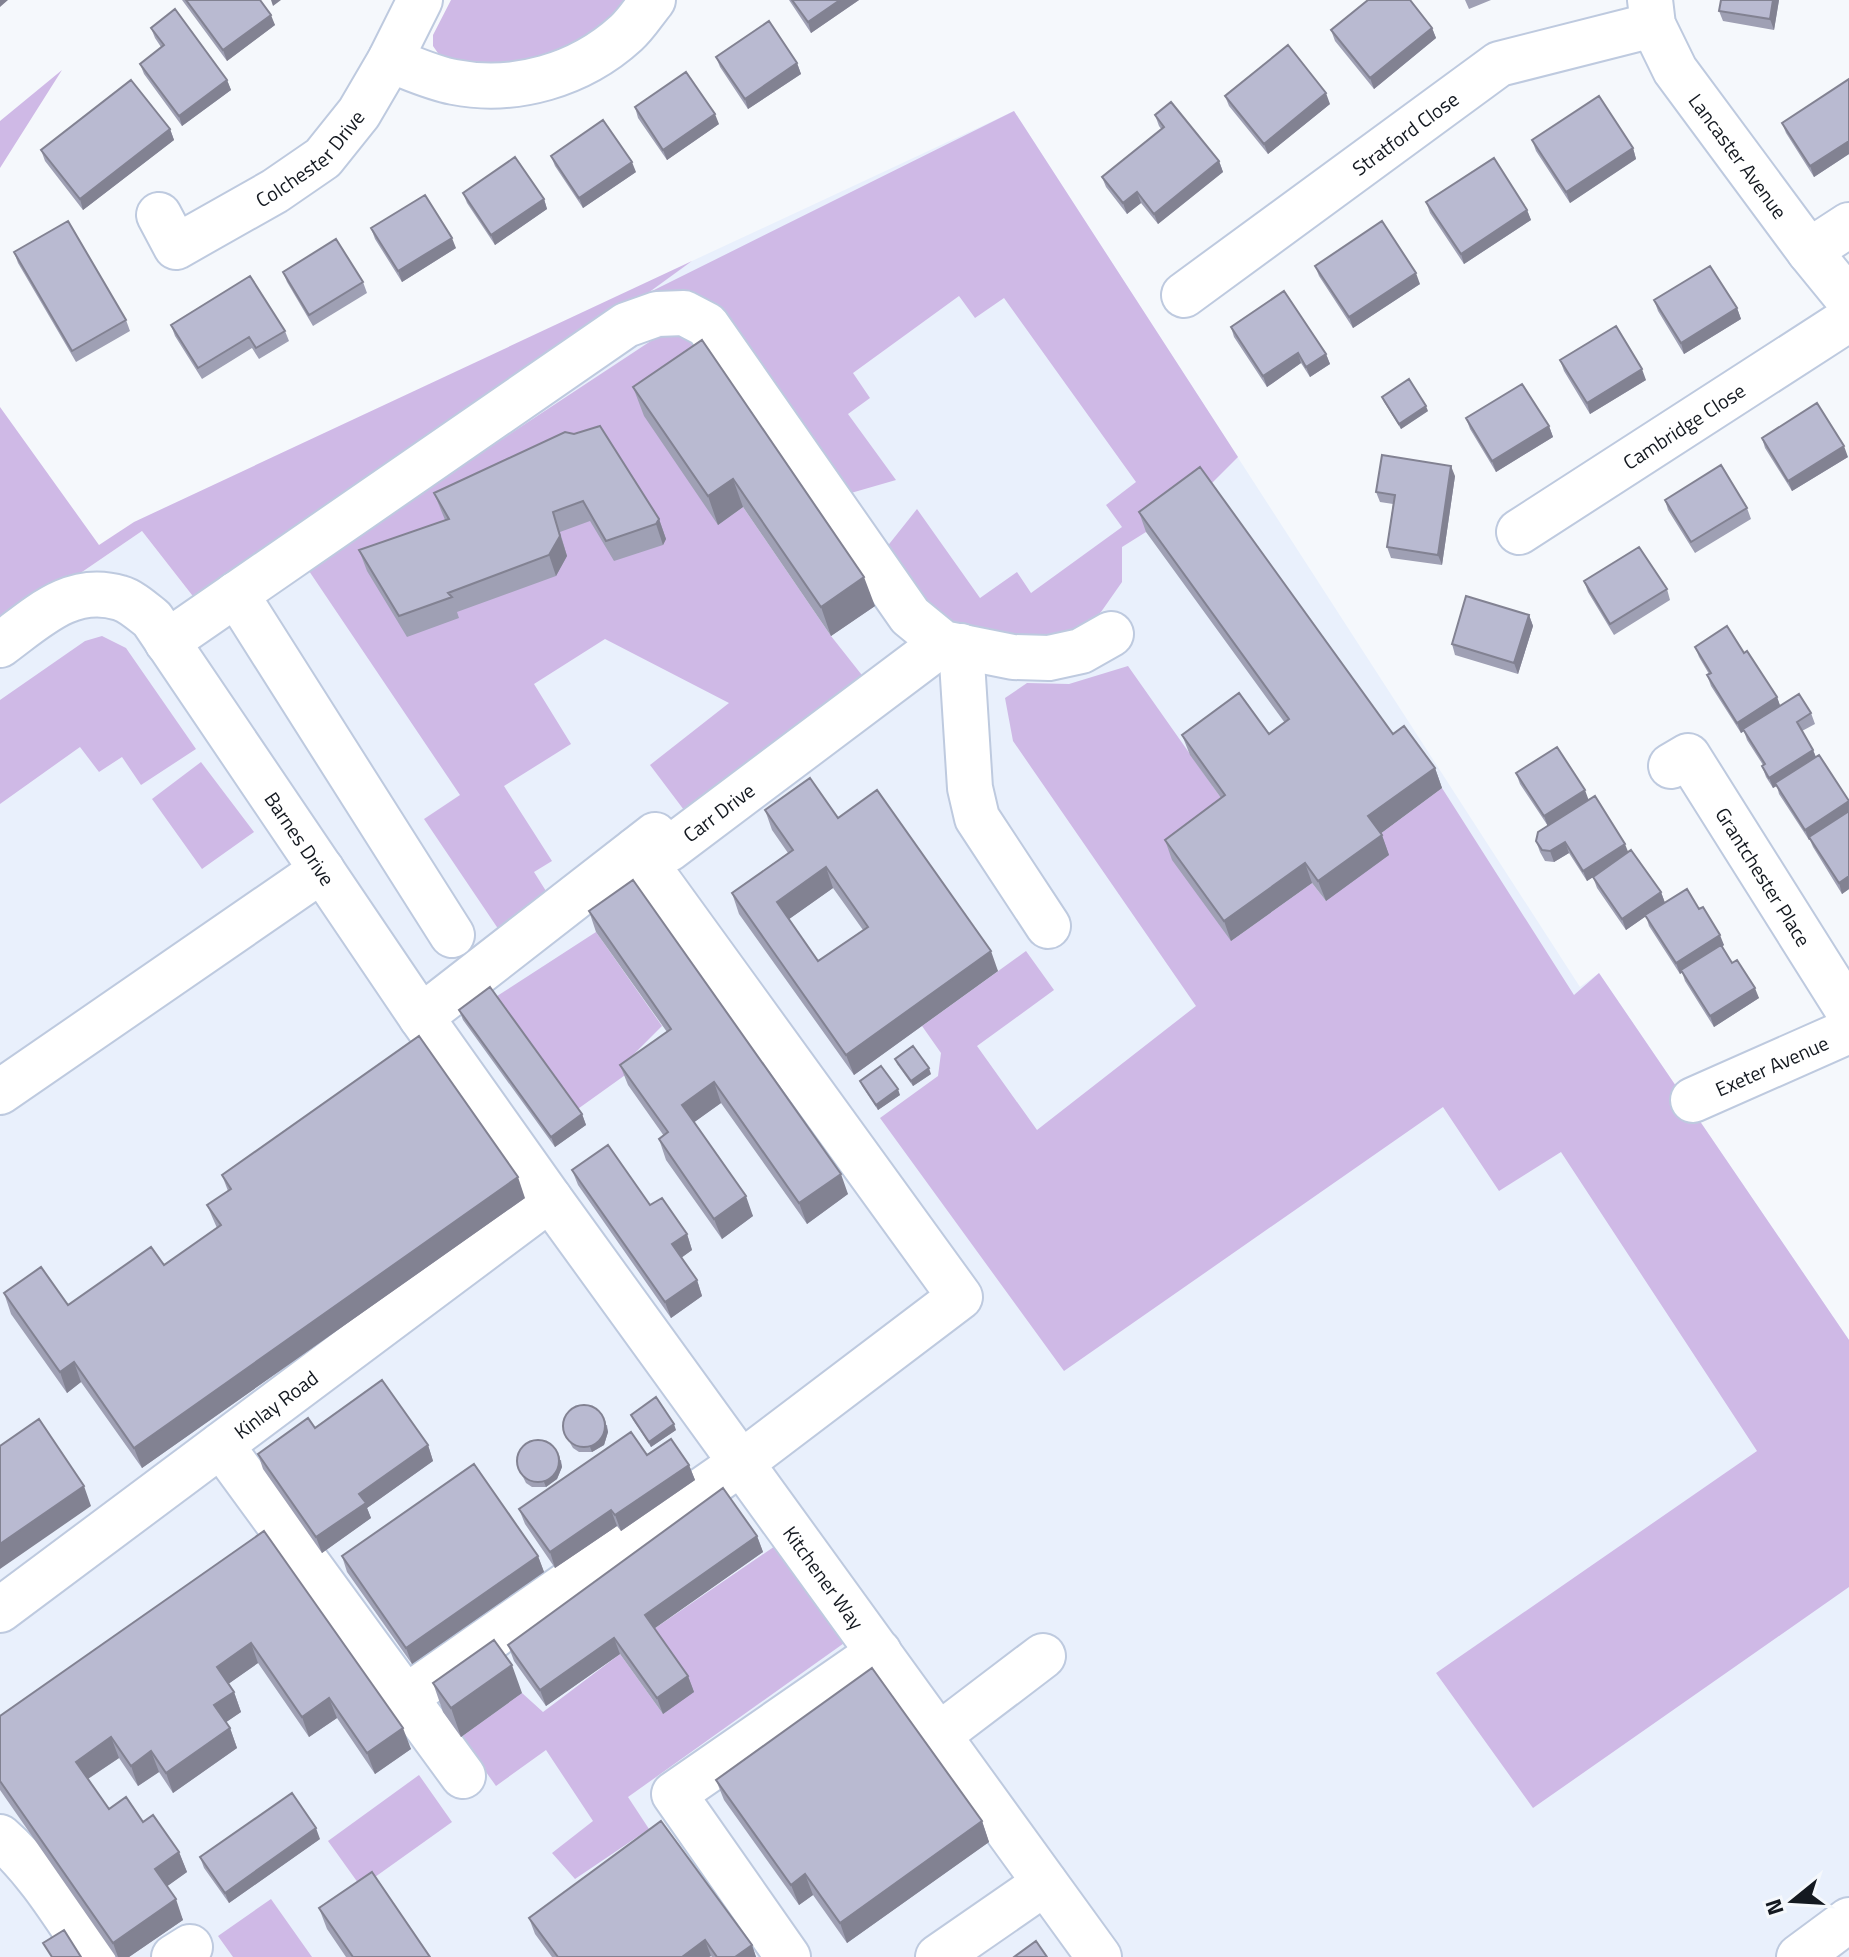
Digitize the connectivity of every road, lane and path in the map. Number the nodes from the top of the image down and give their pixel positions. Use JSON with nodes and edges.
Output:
{"nodes":[{"id":1,"x":420,"y":0,"type":"edge"},
{"id":2,"x":653,"y":0,"type":"edge"},
{"id":3,"x":1652,"y":12,"type":"edge"},
{"id":4,"x":390,"y":60,"type":"junction"},
{"id":5,"x":159,"y":215,"type":"dead end"},
{"id":6,"x":1849,"y":225,"type":"edge"},
{"id":7,"x":1809,"y":251,"type":"junction"},
{"id":8,"x":1184,"y":295,"type":"dead end"},
{"id":9,"x":1849,"y":300,"type":"edge"},
{"id":10,"x":1849,"y":319,"type":"edge"},
{"id":11,"x":1519,"y":532,"type":"dead end"},
{"id":12,"x":236,"y":594,"type":"junction"},
{"id":13,"x":1111,"y":634,"type":"dead end"},
{"id":14,"x":167,"y":642,"type":"junction"},
{"id":15,"x":0,"y":645,"type":"edge"},
{"id":16,"x":952,"y":645,"type":"junction"},
{"id":17,"x":1671,"y":766,"type":"dead end"},
{"id":18,"x":636,"y":850,"type":"junction"},
{"id":19,"x":322,"y":870,"type":"junction"},
{"id":20,"x":1048,"y":926,"type":"dead end"},
{"id":21,"x":452,"y":935,"type":"dead end"},
{"id":22,"x":1849,"y":1012,"type":"edge"},
{"id":23,"x":421,"y":1017,"type":"junction"},
{"id":24,"x":1849,"y":1031,"type":"edge"},
{"id":25,"x":0,"y":1092,"type":"edge"},
{"id":26,"x":1693,"y":1100,"type":"dead end"},
{"id":27,"x":550,"y":1199,"type":"junction"},
{"id":28,"x":221,"y":1445,"type":"junction"},
{"id":29,"x":741,"y":1463,"type":"junction"},
{"id":30,"x":0,"y":1610,"type":"edge"},
{"id":31,"x":879,"y":1652,"type":"junction"},
{"id":32,"x":1043,"y":1656,"type":"dead end"},
{"id":33,"x":406,"y":1697,"type":"junction"},
{"id":34,"x":939,"y":1735,"type":"junction"},
{"id":35,"x":463,"y":1776,"type":"dead end"},
{"id":36,"x":0,"y":1837,"type":"edge"},
{"id":37,"x":1045,"y":1883,"type":"junction"},
{"id":38,"x":1849,"y":1920,"type":"edge"},
{"id":39,"x":93,"y":1957,"type":"edge"},
{"id":40,"x":788,"y":1957,"type":"edge"},
{"id":41,"x":938,"y":1957,"type":"edge"},
{"id":42,"x":1099,"y":1957,"type":"edge"},
{"id":43,"x":1799,"y":1957,"type":"edge"}],
"edges":[{"from":1,"to":4,"type":"street","name":"Colchester Drive"},
{"from":2,"to":4,"type":"street"},
{"from":3,"to":7,"type":"street","name":"Lancaster Avenue"},
{"from":3,"to":8,"type":"street","name":"Stratford Close"},
{"from":4,"to":5,"type":"street","name":"Colchester Drive"},
{"from":6,"to":7,"type":"street"},
{"from":7,"to":9,"type":"street","name":"Lancaster Avenue"},
{"from":10,"to":11,"type":"street","name":"Cambridge Close"},
{"from":12,"to":14,"type":"street"},
{"from":12,"to":16,"type":"street"},
{"from":12,"to":21,"type":"street"},
{"from":13,"to":16,"type":"street"},
{"from":14,"to":15,"type":"street","name":"Barnes Drive"},
{"from":14,"to":19,"type":"street","name":"Barnes Drive"},
{"from":16,"to":18,"type":"street","name":"Carr Drive"},
{"from":16,"to":20,"type":"street"},
{"from":17,"to":22,"type":"street","name":"Grantchester Place"},
{"from":18,"to":23,"type":"street"},
{"from":18,"to":29,"type":"street"},
{"from":19,"to":23,"type":"street","name":"Barnes Drive"},
{"from":19,"to":25,"type":"street"},
{"from":23,"to":27,"type":"street","name":"Barnes Drive"},
{"from":24,"to":26,"type":"street","name":"Exeter Avenue"},
{"from":27,"to":28,"type":"street","name":"Kinlay Road"},
{"from":27,"to":29,"type":"street","name":"Kitchener Way"},
{"from":28,"to":30,"type":"street","name":"Kinlay Road"},
{"from":28,"to":33,"type":"street"},
{"from":29,"to":31,"type":"street","name":"Kitchener Way"},
{"from":29,"to":33,"type":"street"},
{"from":31,"to":34,"type":"street","name":"Kitchener Way"},
{"from":31,"to":40,"type":"street"},
{"from":32,"to":34,"type":"street"},
{"from":33,"to":35,"type":"street"},
{"from":34,"to":37,"type":"street","name":"Kitchener Way"},
{"from":36,"to":39,"type":"street"},
{"from":37,"to":41,"type":"street"},
{"from":37,"to":42,"type":"street","name":"Kitchener Way"},
{"from":38,"to":43,"type":"street"}]}
